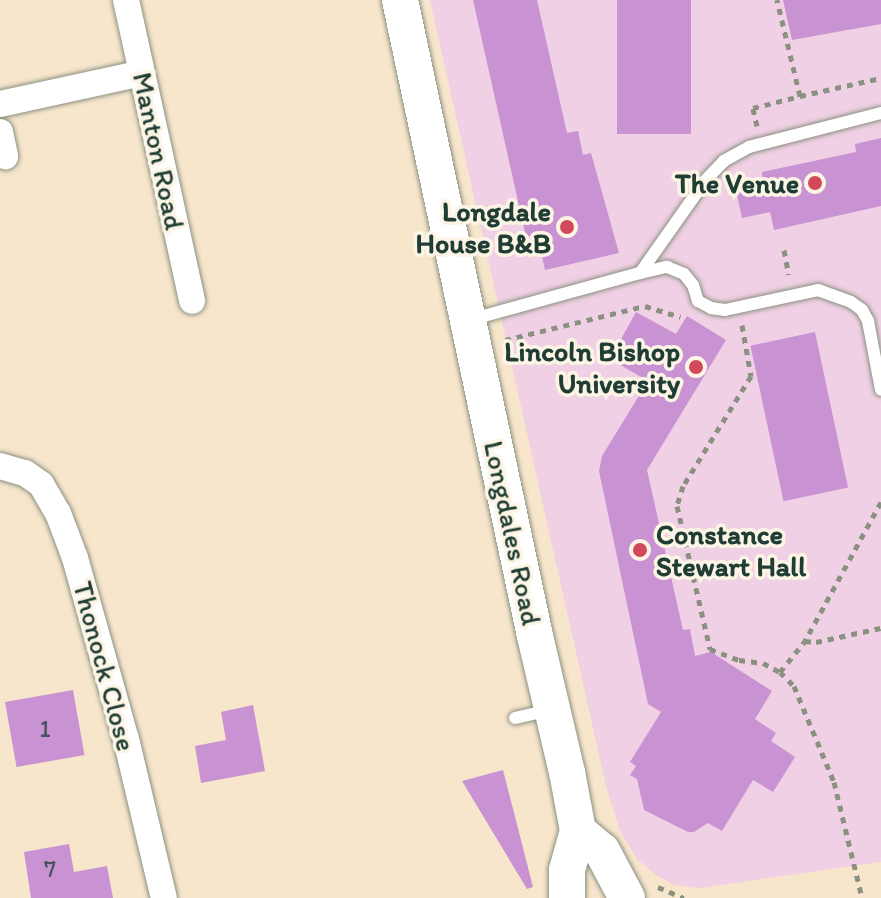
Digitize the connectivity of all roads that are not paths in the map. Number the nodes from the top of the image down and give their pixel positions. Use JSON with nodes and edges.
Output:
{"nodes":[{"id":1,"x":126,"y":0,"type":"edge"},
{"id":2,"x":400,"y":0,"type":"edge"},
{"id":3,"x":142,"y":73,"type":"junction"},
{"id":4,"x":0,"y":104,"type":"edge"},
{"id":5,"x":881,"y":113,"type":"edge"},
{"id":6,"x":640,"y":273,"type":"junction"},
{"id":7,"x":192,"y":301,"type":"dead end"},
{"id":8,"x":470,"y":334,"type":"junction"},
{"id":9,"x":881,"y":390,"type":"edge"},
{"id":10,"x":0,"y":466,"type":"edge"},
{"id":11,"x":552,"y":709,"type":"junction"},
{"id":12,"x":515,"y":718,"type":"dead end"},
{"id":13,"x":578,"y":831,"type":"junction"},
{"id":14,"x":164,"y":898,"type":"edge"},
{"id":15,"x":567,"y":898,"type":"edge"},
{"id":16,"x":627,"y":898,"type":"edge"}],
"edges":[{"from":1,"to":3,"type":"street","name":"Manton Road"},
{"from":2,"to":8,"type":"main road","name":"Longdales Road"},
{"from":3,"to":4,"type":"street"},
{"from":3,"to":7,"type":"street","name":"Manton Road"},
{"from":5,"to":6,"type":"lane"},
{"from":6,"to":8,"type":"lane"},
{"from":6,"to":9,"type":"lane"},
{"from":8,"to":11,"type":"main road","name":"Longdales Road"},
{"from":10,"to":14,"type":"street","name":"Thonock Close"},
{"from":11,"to":12,"type":"lane"},
{"from":11,"to":13,"type":"main road","name":"Longdales Road"},
{"from":13,"to":15,"type":"main road","name":"Longdales Road"},
{"from":13,"to":16,"type":"main road"}]}
